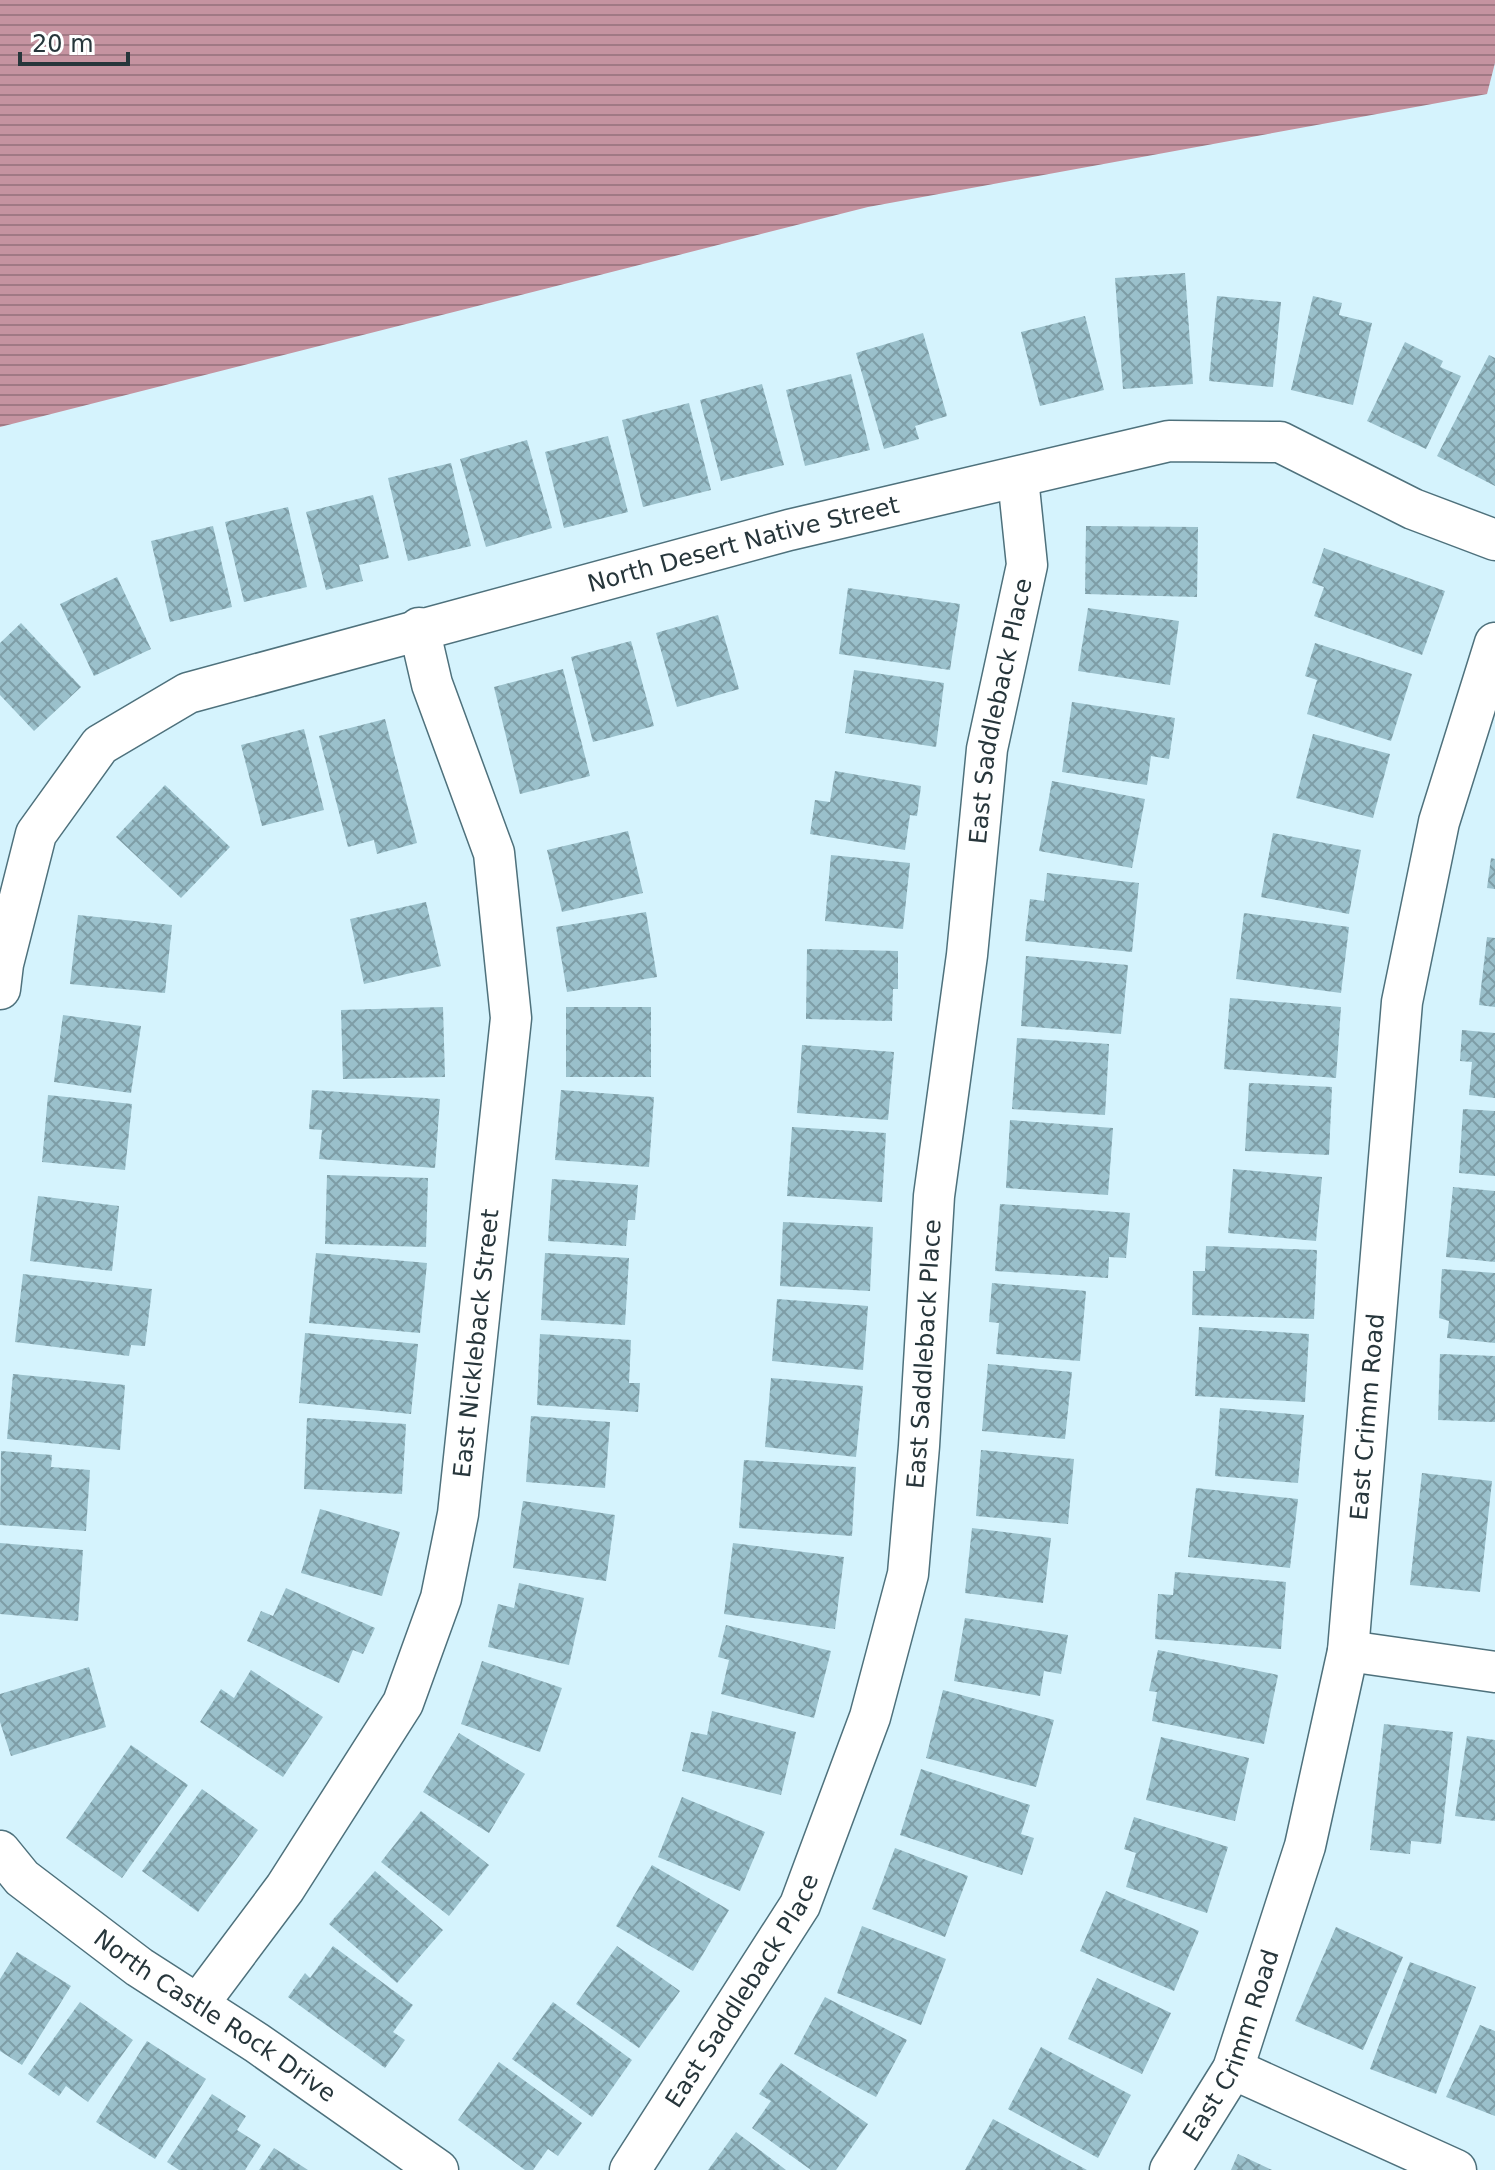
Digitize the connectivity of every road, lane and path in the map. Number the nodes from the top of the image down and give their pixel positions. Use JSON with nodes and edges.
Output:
{"nodes":[{"id":1,"x":1018,"y":478,"type":"junction"},
{"id":2,"x":1495,"y":540,"type":"edge"},
{"id":3,"x":419,"y":628,"type":"junction"},
{"id":4,"x":1495,"y":643,"type":"edge"},
{"id":5,"x":0,"y":989,"type":"edge"},
{"id":6,"x":1348,"y":1651,"type":"junction"},
{"id":7,"x":1495,"y":1672,"type":"edge"},
{"id":8,"x":0,"y":1851,"type":"edge"},
{"id":9,"x":199,"y":2003,"type":"junction"},
{"id":10,"x":1233,"y":2069,"type":"junction"},
{"id":11,"x":438,"y":2170,"type":"edge"},
{"id":12,"x":630,"y":2170,"type":"edge"},
{"id":13,"x":1170,"y":2170,"type":"edge"},
{"id":14,"x":1456,"y":2170,"type":"edge"}],
"edges":[{"from":1,"to":2,"type":"street","name":"North Desert Native Street"},
{"from":1,"to":3,"type":"street","name":"North Desert Native Street"},
{"from":1,"to":12,"type":"street","name":"East Saddleback Place"},
{"from":3,"to":5,"type":"street","name":"North Desert Native Street"},
{"from":3,"to":9,"type":"street","name":"East Nickleback Street"},
{"from":4,"to":6,"type":"street","name":"East Crimm Road"},
{"from":6,"to":7,"type":"street"},
{"from":6,"to":10,"type":"street","name":"East Crimm Road"},
{"from":8,"to":9,"type":"street","name":"North Castle Rock Drive"},
{"from":9,"to":11,"type":"street","name":"North Castle Rock Drive"},
{"from":10,"to":13,"type":"street","name":"East Crimm Road"},
{"from":10,"to":14,"type":"street"}]}
